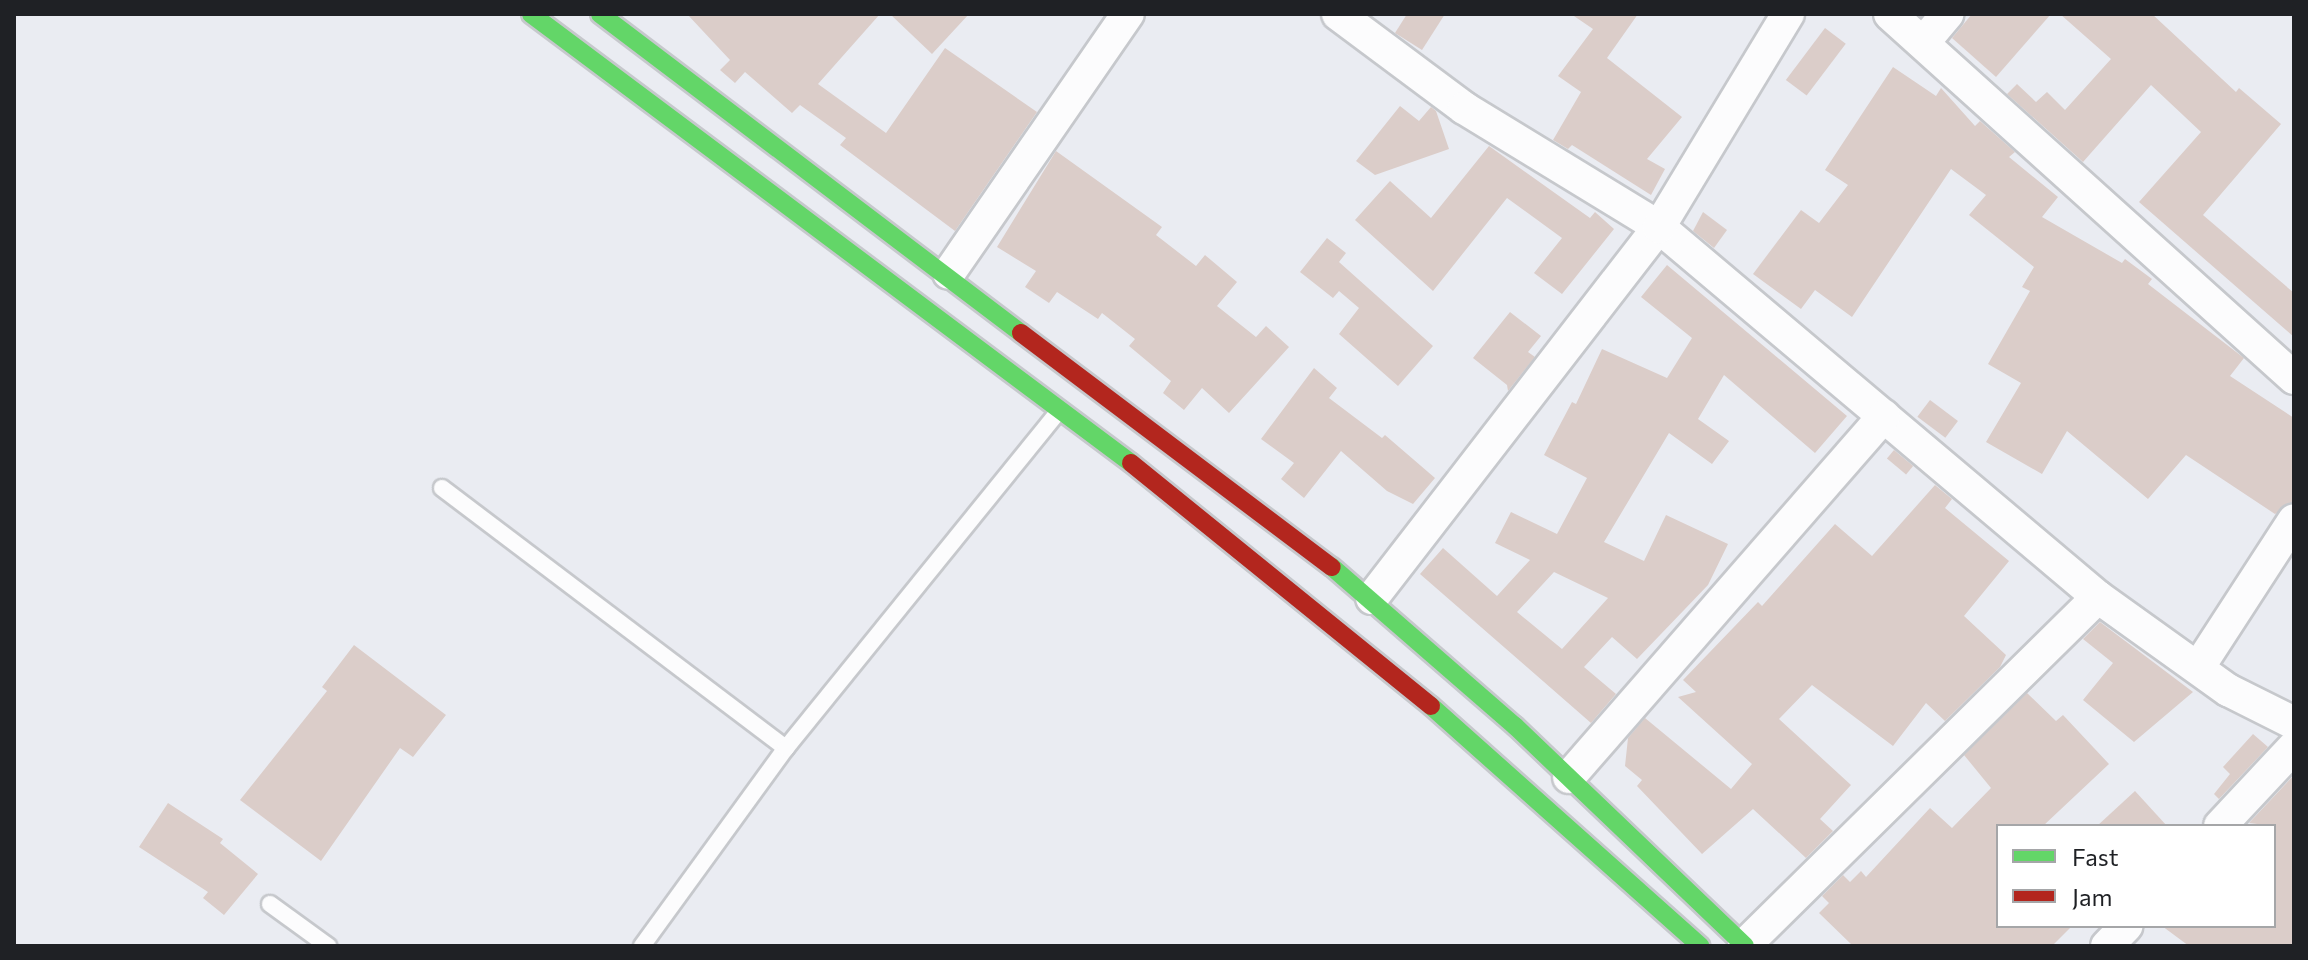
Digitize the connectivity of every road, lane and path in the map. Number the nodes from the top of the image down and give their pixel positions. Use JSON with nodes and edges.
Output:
{"nodes":[{"id":1,"x":531,"y":14,"type":"edge"},
{"id":2,"x":1128,"y":14,"type":"edge"},
{"id":3,"x":1338,"y":14,"type":"edge"},
{"id":4,"x":1788,"y":14,"type":"edge"},
{"id":5,"x":1890,"y":14,"type":"edge"},
{"id":6,"x":1947,"y":14,"type":"edge"},
{"id":7,"x":614,"y":18,"type":"edge"},
{"id":8,"x":1923,"y":43,"type":"junction"},
{"id":9,"x":1659,"y":227,"type":"junction"},
{"id":10,"x":949,"y":273,"type":"junction"},
{"id":11,"x":2294,"y":378,"type":"edge"},
{"id":12,"x":1060,"y":410,"type":"junction"},
{"id":13,"x":1884,"y":416,"type":"junction"},
{"id":14,"x":442,"y":488,"type":"dead end"},
{"id":15,"x":2294,"y":520,"type":"edge"},
{"id":16,"x":2098,"y":597,"type":"junction"},
{"id":17,"x":1372,"y":598,"type":"junction"},
{"id":18,"x":2198,"y":668,"type":"junction"},
{"id":19,"x":2294,"y":723,"type":"edge"},
{"id":20,"x":2294,"y":747,"type":"edge"},
{"id":21,"x":786,"y":748,"type":"junction"},
{"id":22,"x":1569,"y":777,"type":"junction"},
{"id":23,"x":2222,"y":824,"type":"edge"},
{"id":24,"x":270,"y":904,"type":"dead end"},
{"id":25,"x":2124,"y":928,"type":"edge"},
{"id":26,"x":328,"y":946,"type":"edge"},
{"id":27,"x":642,"y":946,"type":"edge"},
{"id":28,"x":1700,"y":946,"type":"edge"},
{"id":29,"x":1744,"y":946,"type":"edge"},
{"id":30,"x":2107,"y":946,"type":"edge"}],
"edges":[{"from":1,"to":12,"type":"main road"},
{"from":2,"to":10,"type":"street"},
{"from":3,"to":9,"type":"street"},
{"from":4,"to":9,"type":"street"},
{"from":5,"to":8,"type":"street"},
{"from":6,"to":8,"type":"street"},
{"from":7,"to":10,"type":"main road"},
{"from":8,"to":11,"type":"street"},
{"from":9,"to":13,"type":"street"},
{"from":9,"to":17,"type":"street"},
{"from":10,"to":17,"type":"main road"},
{"from":12,"to":21,"type":"lane"},
{"from":12,"to":28,"type":"main road"},
{"from":13,"to":16,"type":"street"},
{"from":13,"to":22,"type":"street"},
{"from":14,"to":21,"type":"lane"},
{"from":15,"to":18,"type":"street"},
{"from":16,"to":18,"type":"street"},
{"from":16,"to":29,"type":"street"},
{"from":17,"to":22,"type":"main road"},
{"from":18,"to":19,"type":"street"},
{"from":20,"to":23,"type":"street"},
{"from":21,"to":27,"type":"lane"},
{"from":22,"to":29,"type":"main road"},
{"from":24,"to":26,"type":"lane"},
{"from":25,"to":30,"type":"street"}]}
